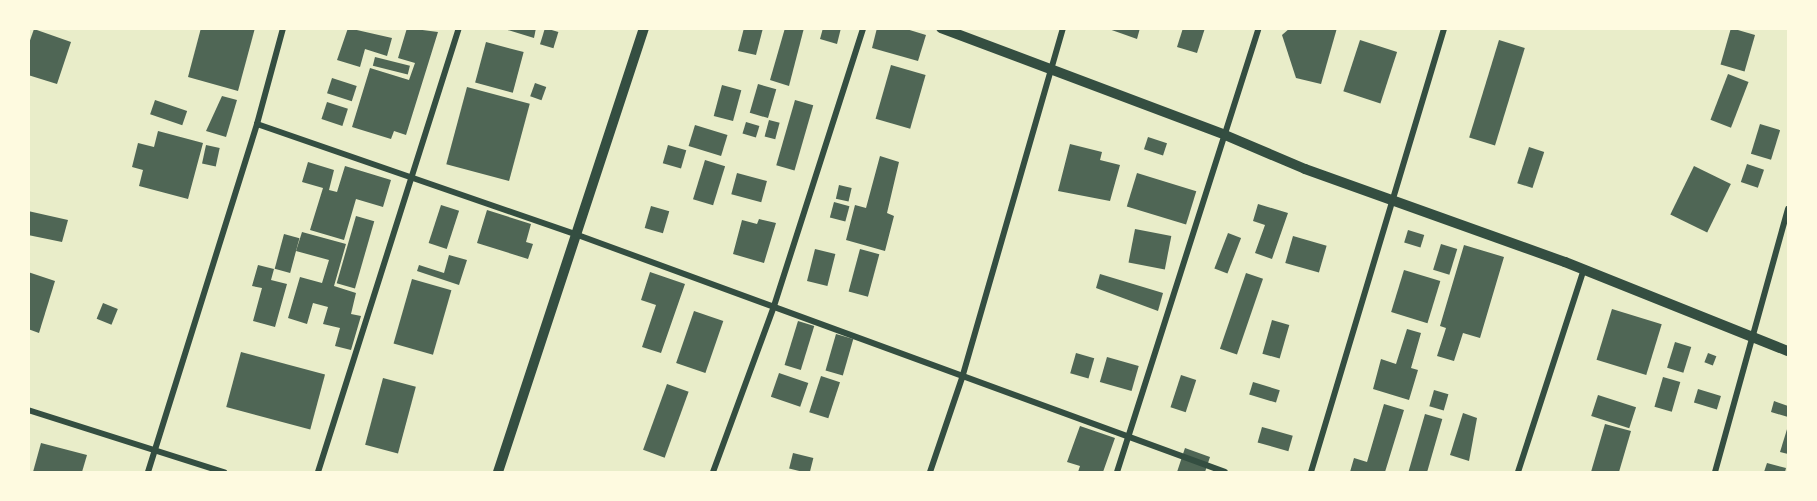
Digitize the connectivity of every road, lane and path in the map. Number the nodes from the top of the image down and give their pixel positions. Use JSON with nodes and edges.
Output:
{"nodes":[{"id":1,"x":283,"y":28,"type":"edge"},
{"id":2,"x":459,"y":28,"type":"edge"},
{"id":3,"x":644,"y":28,"type":"edge"},
{"id":4,"x":863,"y":28,"type":"edge"},
{"id":5,"x":941,"y":28,"type":"edge"},
{"id":6,"x":1063,"y":28,"type":"edge"},
{"id":7,"x":1259,"y":28,"type":"edge"},
{"id":8,"x":1444,"y":28,"type":"edge"},
{"id":9,"x":1049,"y":71,"type":"junction"},
{"id":10,"x":257,"y":124,"type":"junction"},
{"id":11,"x":1225,"y":135,"type":"junction"},
{"id":12,"x":413,"y":177,"type":"junction"},
{"id":13,"x":1392,"y":202,"type":"junction"},
{"id":14,"x":1788,"y":209,"type":"edge"},
{"id":15,"x":575,"y":234,"type":"junction"},
{"id":16,"x":1584,"y":269,"type":"junction"},
{"id":17,"x":774,"y":306,"type":"junction"},
{"id":18,"x":1755,"y":339,"type":"junction"},
{"id":19,"x":1788,"y":351,"type":"edge"},
{"id":20,"x":962,"y":378,"type":"junction"},
{"id":21,"x":28,"y":410,"type":"edge"},
{"id":22,"x":1130,"y":435,"type":"junction"},
{"id":23,"x":156,"y":452,"type":"junction"},
{"id":24,"x":148,"y":472,"type":"edge"},
{"id":25,"x":224,"y":472,"type":"edge"},
{"id":26,"x":318,"y":472,"type":"edge"},
{"id":27,"x":498,"y":472,"type":"edge"},
{"id":28,"x":713,"y":472,"type":"edge"},
{"id":29,"x":930,"y":472,"type":"edge"},
{"id":30,"x":1117,"y":472,"type":"edge"},
{"id":31,"x":1225,"y":472,"type":"edge"},
{"id":32,"x":1311,"y":472,"type":"edge"},
{"id":33,"x":1518,"y":472,"type":"edge"},
{"id":34,"x":1715,"y":472,"type":"edge"}],
"edges":[{"from":1,"to":10,"type":"street"},
{"from":2,"to":12,"type":"street"},
{"from":3,"to":15,"type":"street"},
{"from":4,"to":17,"type":"street"},
{"from":5,"to":9,"type":"street"},
{"from":6,"to":9,"type":"street"},
{"from":7,"to":11,"type":"street"},
{"from":8,"to":13,"type":"street"},
{"from":9,"to":11,"type":"street"},
{"from":9,"to":20,"type":"street"},
{"from":10,"to":12,"type":"street"},
{"from":10,"to":23,"type":"street"},
{"from":11,"to":13,"type":"street"},
{"from":11,"to":22,"type":"street"},
{"from":12,"to":15,"type":"street"},
{"from":12,"to":26,"type":"street"},
{"from":13,"to":16,"type":"street"},
{"from":13,"to":32,"type":"street"},
{"from":14,"to":18,"type":"street"},
{"from":15,"to":17,"type":"street"},
{"from":15,"to":27,"type":"street"},
{"from":16,"to":18,"type":"street"},
{"from":16,"to":33,"type":"street"},
{"from":17,"to":20,"type":"street"},
{"from":17,"to":28,"type":"street"},
{"from":18,"to":19,"type":"street"},
{"from":18,"to":34,"type":"street"},
{"from":20,"to":22,"type":"street"},
{"from":20,"to":29,"type":"street"},
{"from":21,"to":23,"type":"street"},
{"from":22,"to":30,"type":"street"},
{"from":22,"to":31,"type":"street"},
{"from":23,"to":24,"type":"street"},
{"from":23,"to":25,"type":"street"}]}
